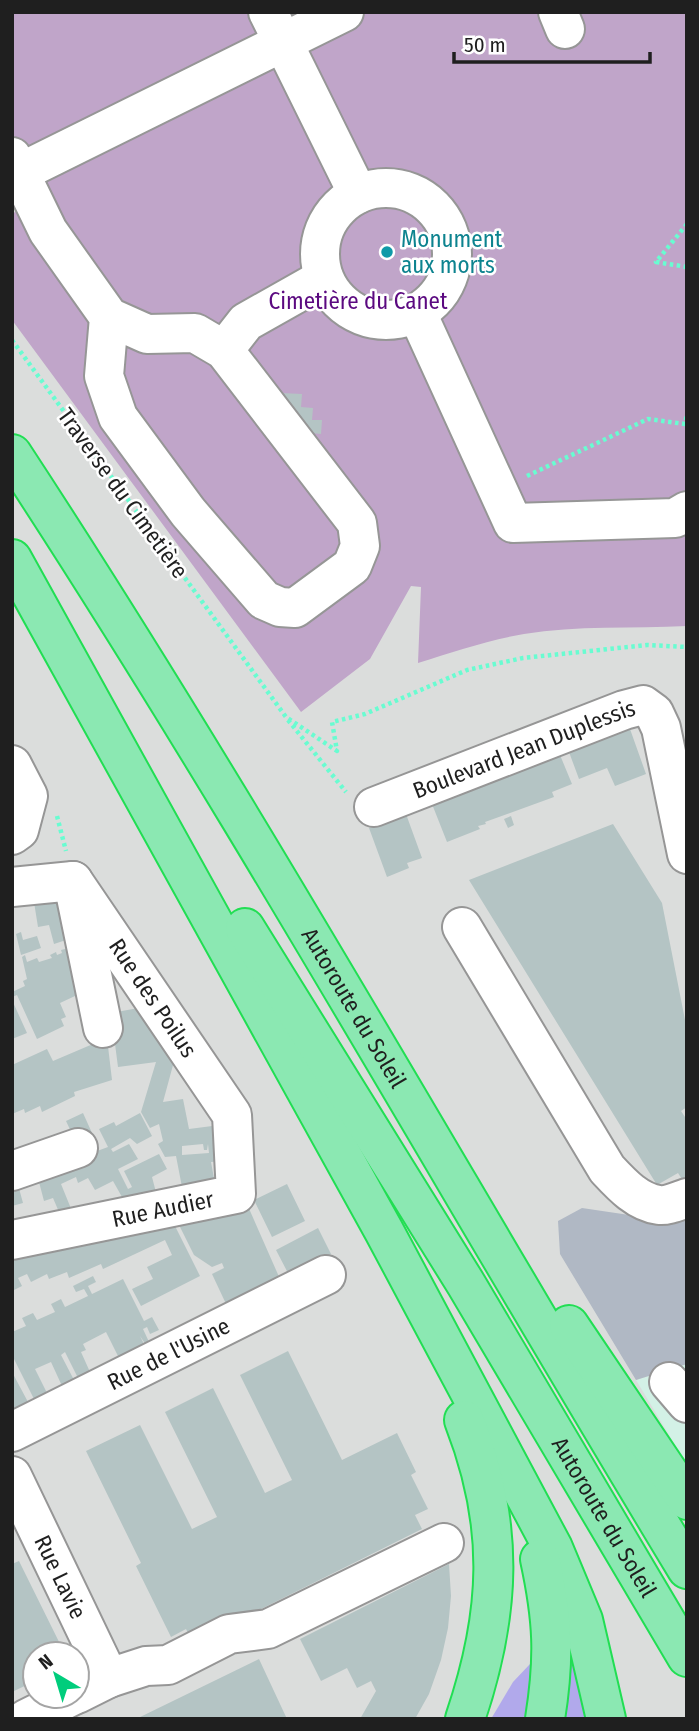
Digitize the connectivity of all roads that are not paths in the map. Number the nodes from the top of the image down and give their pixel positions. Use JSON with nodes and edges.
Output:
{"nodes":[{"id":1,"x":344,"y":12,"type":"edge"},
{"id":2,"x":275,"y":27,"type":"edge"},
{"id":3,"x":16,"y":165,"type":"edge"},
{"id":4,"x":358,"y":194,"type":"junction"},
{"id":5,"x":324,"y":278,"type":"junction"},
{"id":6,"x":417,"y":313,"type":"junction"},
{"id":7,"x":109,"y":317,"type":"junction"},
{"id":8,"x":224,"y":350,"type":"junction"},
{"id":9,"x":12,"y":454,"type":"edge"},
{"id":10,"x":687,"y":511,"type":"edge"},
{"id":11,"x":12,"y":557,"type":"edge"},
{"id":12,"x":12,"y":765,"type":"edge"},
{"id":13,"x":374,"y":807,"type":"road end"},
{"id":14,"x":12,"y":835,"type":"edge"},
{"id":15,"x":687,"y":854,"type":"edge"},
{"id":16,"x":73,"y":881,"type":"junction"},
{"id":17,"x":12,"y":887,"type":"edge"},
{"id":18,"x":462,"y":927,"type":"dead end"},
{"id":19,"x":330,"y":968,"type":"junction"},
{"id":20,"x":103,"y":1028,"type":"dead end"},
{"id":21,"x":232,"y":1115,"type":"joint"},
{"id":22,"x":78,"y":1149,"type":"dead end"},
{"id":23,"x":12,"y":1171,"type":"edge"},
{"id":24,"x":687,"y":1198,"type":"edge"},
{"id":25,"x":384,"y":1231,"type":"junction"},
{"id":26,"x":12,"y":1240,"type":"edge"},
{"id":27,"x":326,"y":1275,"type":"dead end"},
{"id":28,"x":12,"y":1432,"type":"edge"},
{"id":29,"x":509,"y":1464,"type":"junction"},
{"id":30,"x":12,"y":1476,"type":"edge"},
{"id":31,"x":687,"y":1500,"type":"edge"},
{"id":32,"x":24,"y":1532,"type":"edge"},
{"id":33,"x":444,"y":1543,"type":"dead end"},
{"id":34,"x":687,"y":1569,"type":"edge"},
{"id":35,"x":67,"y":1640,"type":"edge"},
{"id":36,"x":687,"y":1657,"type":"edge"},
{"id":37,"x":91,"y":1687,"type":"edge"},
{"id":38,"x":44,"y":1710,"type":"edge"},
{"id":39,"x":26,"y":1719,"type":"edge"},
{"id":40,"x":465,"y":1719,"type":"edge"},
{"id":41,"x":545,"y":1719,"type":"edge"},
{"id":42,"x":606,"y":1719,"type":"edge"}],
"edges":[{"from":1,"to":2,"type":"street"},
{"from":2,"to":3,"type":"street"},
{"from":2,"to":4,"type":"street"},
{"from":3,"to":7,"type":"street"},
{"from":4,"to":5,"type":"street"},
{"from":4,"to":6,"type":"street"},
{"from":5,"to":6,"type":"street"},
{"from":5,"to":8,"type":"street"},
{"from":6,"to":10,"type":"street"},
{"from":7,"to":8,"type":"street"},
{"from":7,"to":8,"type":"street"},
{"from":9,"to":19,"type":"highway","name":"Autoroute du Soleil"},
{"from":11,"to":25,"type":"highway"},
{"from":11,"to":36,"type":"highway","name":"Autoroute du Soleil"},
{"from":12,"to":14,"type":"street"},
{"from":13,"to":15,"type":"street","name":"Boulevard Jean Duplessis"},
{"from":16,"to":17,"type":"street"},
{"from":16,"to":20,"type":"street"},
{"from":16,"to":21,"type":"street","name":"Rue des Poilus"},
{"from":18,"to":24,"type":"street"},
{"from":19,"to":31,"type":"highway"},
{"from":19,"to":34,"type":"highway","name":"Autoroute du Soleil"},
{"from":21,"to":26,"type":"street","name":"Rue Audier"},
{"from":22,"to":23,"type":"street"},
{"from":25,"to":29,"type":"highway"},
{"from":25,"to":40,"type":"highway"},
{"from":27,"to":28,"type":"street","name":"Rue de l'Usine"},
{"from":29,"to":41,"type":"highway"},
{"from":29,"to":42,"type":"highway"},
{"from":30,"to":32,"type":"street","name":"Rue Lavie"},
{"from":32,"to":35,"type":"street","name":"Rue Lavie"},
{"from":33,"to":37,"type":"street"},
{"from":38,"to":39,"type":"street"}]}
